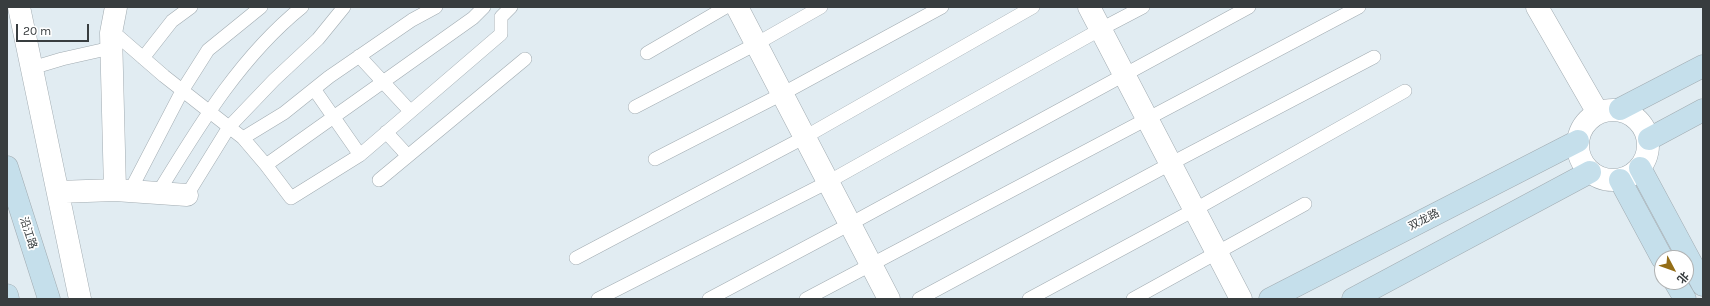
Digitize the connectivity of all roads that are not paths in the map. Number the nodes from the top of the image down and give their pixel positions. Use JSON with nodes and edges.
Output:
{"nodes":[{"id":1,"x":19,"y":7,"type":"edge"},
{"id":2,"x":116,"y":7,"type":"edge"},
{"id":3,"x":191,"y":7,"type":"edge"},
{"id":4,"x":261,"y":7,"type":"edge"},
{"id":5,"x":302,"y":7,"type":"edge"},
{"id":6,"x":344,"y":7,"type":"edge"},
{"id":7,"x":436,"y":7,"type":"edge"},
{"id":8,"x":484,"y":7,"type":"edge"},
{"id":9,"x":511,"y":7,"type":"edge"},
{"id":10,"x":726,"y":7,"type":"edge"},
{"id":11,"x":737,"y":7,"type":"edge"},
{"id":12,"x":821,"y":7,"type":"edge"},
{"id":13,"x":942,"y":7,"type":"edge"},
{"id":14,"x":1033,"y":7,"type":"edge"},
{"id":15,"x":1089,"y":7,"type":"edge"},
{"id":16,"x":1143,"y":7,"type":"edge"},
{"id":17,"x":1249,"y":7,"type":"edge"},
{"id":18,"x":1359,"y":7,"type":"edge"},
{"id":19,"x":1537,"y":7,"type":"edge"},
{"id":20,"x":1101,"y":29,"type":"junction"},
{"id":21,"x":111,"y":41,"type":"junction"},
{"id":22,"x":756,"y":44,"type":"junction"},
{"id":23,"x":647,"y":53,"type":"dead end"},
{"id":24,"x":360,"y":56,"type":"junction"},
{"id":25,"x":1374,"y":57,"type":"dead end"},
{"id":26,"x":142,"y":58,"type":"junction"},
{"id":27,"x":525,"y":59,"type":"dead end"},
{"id":28,"x":1703,"y":66,"type":"edge"},
{"id":29,"x":32,"y":68,"type":"junction"},
{"id":30,"x":1125,"y":75,"type":"junction"},
{"id":31,"x":382,"y":81,"type":"junction"},
{"id":32,"x":314,"y":89,"type":"junction"},
{"id":33,"x":182,"y":91,"type":"junction"},
{"id":34,"x":1405,"y":91,"type":"dead end"},
{"id":35,"x":782,"y":94,"type":"junction"},
{"id":36,"x":635,"y":107,"type":"dead end"},
{"id":37,"x":1620,"y":109,"type":"junction"},
{"id":38,"x":1703,"y":110,"type":"edge"},
{"id":39,"x":209,"y":111,"type":"junction"},
{"id":40,"x":410,"y":111,"type":"junction"},
{"id":41,"x":1598,"y":113,"type":"junction"},
{"id":42,"x":333,"y":116,"type":"junction"},
{"id":43,"x":1148,"y":119,"type":"junction"},
{"id":44,"x":229,"y":127,"type":"junction"},
{"id":45,"x":386,"y":132,"type":"junction"},
{"id":46,"x":805,"y":137,"type":"junction"},
{"id":47,"x":243,"y":138,"type":"junction"},
{"id":48,"x":1649,"y":139,"type":"junction"},
{"id":49,"x":1578,"y":141,"type":"junction"},
{"id":50,"x":360,"y":155,"type":"junction"},
{"id":51,"x":408,"y":156,"type":"junction"},
{"id":52,"x":655,"y":160,"type":"dead end"},
{"id":53,"x":266,"y":164,"type":"junction"},
{"id":54,"x":1170,"y":164,"type":"junction"},
{"id":55,"x":7,"y":167,"type":"edge"},
{"id":56,"x":1640,"y":168,"type":"junction"},
{"id":57,"x":1590,"y":172,"type":"junction"},
{"id":58,"x":379,"y":180,"type":"dead end"},
{"id":59,"x":1620,"y":180,"type":"junction"},
{"id":60,"x":828,"y":182,"type":"junction"},
{"id":61,"x":122,"y":191,"type":"junction"},
{"id":62,"x":58,"y":192,"type":"junction"},
{"id":63,"x":158,"y":193,"type":"junction"},
{"id":64,"x":187,"y":195,"type":"joint"},
{"id":65,"x":1305,"y":204,"type":"dead end"},
{"id":66,"x":1194,"y":210,"type":"junction"},
{"id":67,"x":850,"y":224,"type":"junction"},
{"id":68,"x":1658,"y":250,"type":"edge"},
{"id":69,"x":1217,"y":254,"type":"junction"},
{"id":70,"x":576,"y":258,"type":"dead end"},
{"id":71,"x":871,"y":264,"type":"junction"},
{"id":72,"x":1703,"y":285,"type":"edge"},
{"id":73,"x":1680,"y":290,"type":"edge"},
{"id":74,"x":7,"y":295,"type":"edge"},
{"id":75,"x":8,"y":299,"type":"edge"},
{"id":76,"x":49,"y":299,"type":"edge"},
{"id":77,"x":80,"y":299,"type":"edge"},
{"id":78,"x":598,"y":299,"type":"edge"},
{"id":79,"x":709,"y":299,"type":"edge"},
{"id":80,"x":806,"y":299,"type":"edge"},
{"id":81,"x":889,"y":299,"type":"edge"},
{"id":82,"x":919,"y":299,"type":"edge"},
{"id":83,"x":1029,"y":299,"type":"edge"},
{"id":84,"x":1133,"y":299,"type":"edge"},
{"id":85,"x":1241,"y":299,"type":"edge"},
{"id":86,"x":1270,"y":299,"type":"edge"},
{"id":87,"x":1353,"y":299,"type":"edge"},
{"id":88,"x":1685,"y":299,"type":"edge"}],
"edges":[{"from":1,"to":29,"type":"street"},
{"from":2,"to":21,"type":"street"},
{"from":3,"to":26,"type":"lane"},
{"from":4,"to":33,"type":"lane"},
{"from":5,"to":39,"type":"lane"},
{"from":6,"to":44,"type":"lane"},
{"from":7,"to":24,"type":"lane"},
{"from":8,"to":31,"type":"lane"},
{"from":9,"to":40,"type":"lane"},
{"from":10,"to":23,"type":"lane"},
{"from":11,"to":22,"type":"street"},
{"from":12,"to":22,"type":"lane"},
{"from":13,"to":35,"type":"lane"},
{"from":14,"to":46,"type":"lane"},
{"from":15,"to":20,"type":"street"},
{"from":16,"to":20,"type":"lane"},
{"from":17,"to":30,"type":"lane"},
{"from":18,"to":43,"type":"lane"},
{"from":19,"to":41,"type":"street"},
{"from":20,"to":30,"type":"street"},
{"from":20,"to":60,"type":"lane"},
{"from":21,"to":26,"type":"lane"},
{"from":21,"to":29,"type":"lane"},
{"from":21,"to":61,"type":"street"},
{"from":22,"to":35,"type":"street"},
{"from":22,"to":36,"type":"lane"},
{"from":24,"to":31,"type":"lane"},
{"from":24,"to":32,"type":"lane"},
{"from":25,"to":54,"type":"lane"},
{"from":26,"to":33,"type":"lane"},
{"from":27,"to":51,"type":"lane"},
{"from":28,"to":37,"type":"street"},
{"from":29,"to":62,"type":"street"},
{"from":30,"to":43,"type":"street"},
{"from":30,"to":67,"type":"lane"},
{"from":31,"to":40,"type":"lane"},
{"from":31,"to":42,"type":"lane"},
{"from":32,"to":42,"type":"lane"},
{"from":32,"to":47,"type":"lane"},
{"from":33,"to":39,"type":"lane"},
{"from":33,"to":61,"type":"lane"},
{"from":34,"to":66,"type":"lane"},
{"from":35,"to":46,"type":"street"},
{"from":35,"to":52,"type":"lane"},
{"from":37,"to":41,"type":"street"},
{"from":37,"to":48,"type":"street"},
{"from":38,"to":48,"type":"street"},
{"from":39,"to":44,"type":"lane"},
{"from":39,"to":63,"type":"lane"},
{"from":40,"to":45,"type":"lane"},
{"from":41,"to":49,"type":"street"},
{"from":42,"to":50,"type":"lane"},
{"from":42,"to":53,"type":"lane"},
{"from":43,"to":54,"type":"street"},
{"from":43,"to":71,"type":"lane"},
{"from":44,"to":47,"type":"lane"},
{"from":44,"to":64,"type":"lane"},
{"from":45,"to":50,"type":"lane"},
{"from":45,"to":51,"type":"lane"},
{"from":46,"to":60,"type":"street"},
{"from":46,"to":70,"type":"lane"},
{"from":47,"to":53,"type":"lane"},
{"from":48,"to":56,"type":"street"},
{"from":49,"to":57,"type":"street"},
{"from":49,"to":86,"type":"street","name":"双龙路"},
{"from":50,"to":53,"type":"lane"},
{"from":51,"to":58,"type":"lane"},
{"from":54,"to":66,"type":"street"},
{"from":54,"to":82,"type":"lane"},
{"from":55,"to":76,"type":"street","name":"沿江路"},
{"from":56,"to":59,"type":"street"},
{"from":56,"to":72,"type":"street"},
{"from":57,"to":59,"type":"street"},
{"from":57,"to":87,"type":"street"},
{"from":59,"to":68,"type":"street"},
{"from":60,"to":67,"type":"street"},
{"from":60,"to":78,"type":"lane"},
{"from":61,"to":62,"type":"street"},
{"from":61,"to":63,"type":"street"},
{"from":62,"to":77,"type":"street"},
{"from":63,"to":64,"type":"street"},
{"from":65,"to":69,"type":"lane"},
{"from":66,"to":69,"type":"street"},
{"from":66,"to":83,"type":"lane"},
{"from":67,"to":71,"type":"street"},
{"from":67,"to":79,"type":"lane"},
{"from":69,"to":84,"type":"lane"},
{"from":69,"to":85,"type":"street"},
{"from":71,"to":80,"type":"lane"},
{"from":71,"to":81,"type":"street"},
{"from":73,"to":88,"type":"street"},
{"from":74,"to":75,"type":"street"}]}
